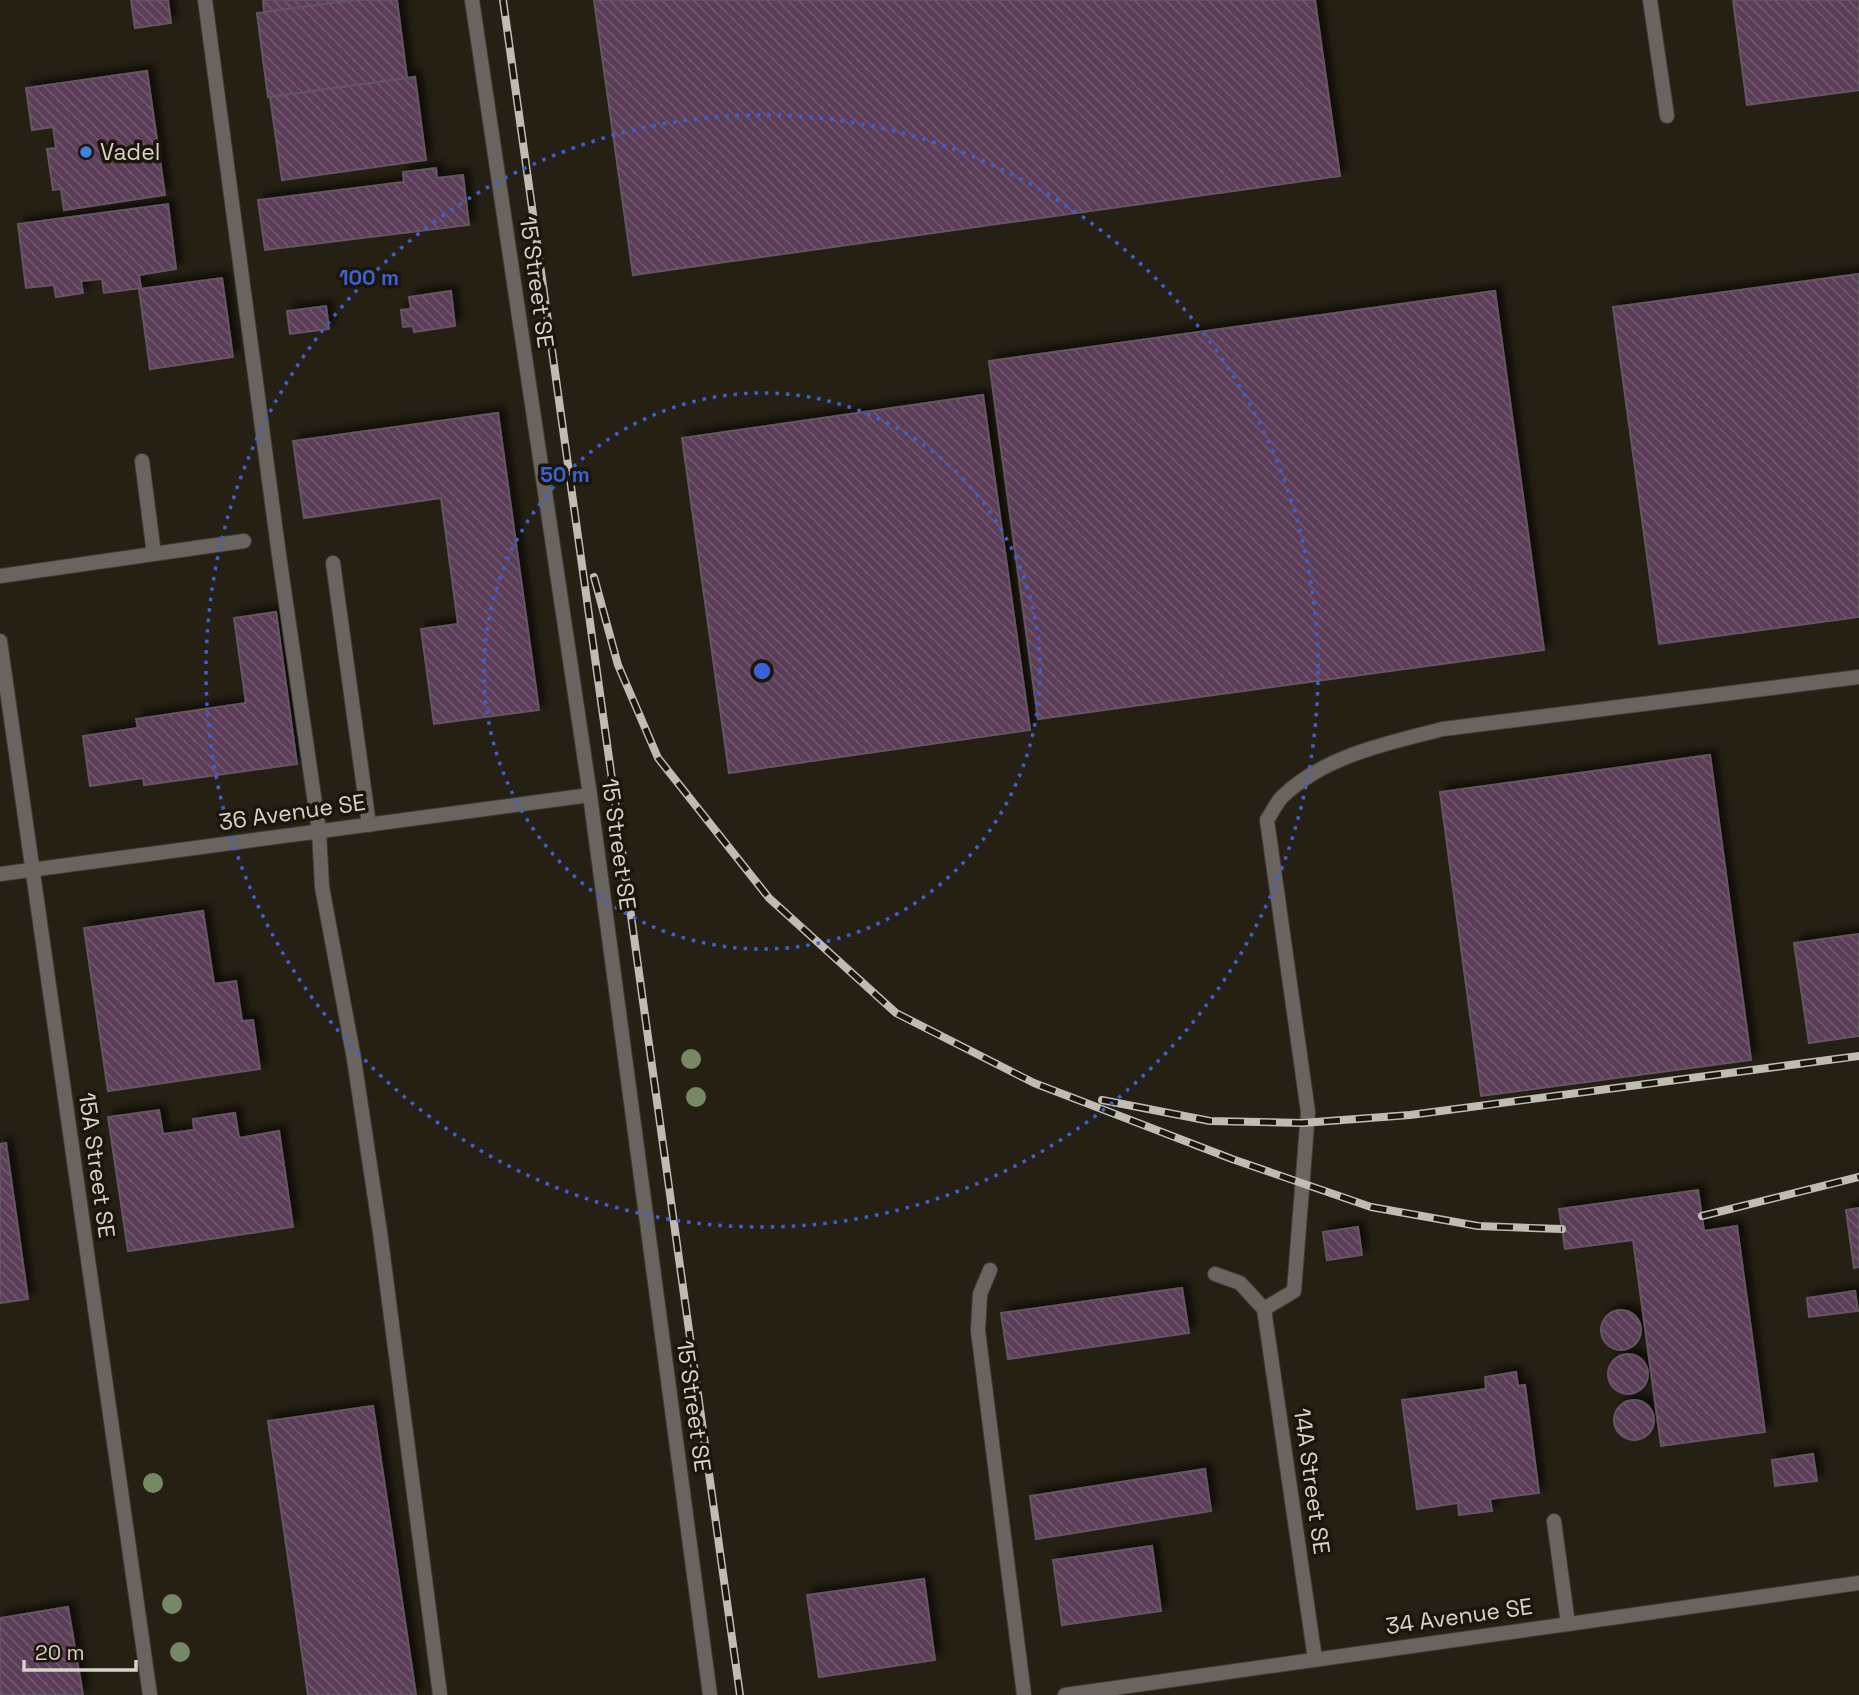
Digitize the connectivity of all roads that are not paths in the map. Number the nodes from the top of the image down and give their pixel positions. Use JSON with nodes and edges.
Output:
{"nodes":[{"id":1,"x":205,"y":0,"type":"edge"},
{"id":2,"x":472,"y":0,"type":"edge"},
{"id":3,"x":1650,"y":0,"type":"edge"},
{"id":4,"x":1667,"y":116,"type":"dead end"},
{"id":5,"x":142,"y":461,"type":"dead end"},
{"id":6,"x":244,"y":541,"type":"dead end"},
{"id":7,"x":154,"y":554,"type":"junction"},
{"id":8,"x":333,"y":563,"type":"dead end"},
{"id":9,"x":0,"y":576,"type":"edge"},
{"id":10,"x":0,"y":641,"type":"edge"},
{"id":11,"x":1859,"y":677,"type":"edge"},
{"id":12,"x":590,"y":795,"type":"junction"},
{"id":13,"x":369,"y":825,"type":"junction"},
{"id":14,"x":320,"y":831,"type":"junction"},
{"id":15,"x":32,"y":869,"type":"junction"},
{"id":16,"x":0,"y":874,"type":"edge"},
{"id":17,"x":990,"y":1270,"type":"dead end"},
{"id":18,"x":1215,"y":1274,"type":"dead end"},
{"id":19,"x":1264,"y":1309,"type":"junction"},
{"id":20,"x":1554,"y":1521,"type":"dead end"},
{"id":21,"x":1859,"y":1583,"type":"edge"},
{"id":22,"x":1568,"y":1624,"type":"junction"},
{"id":23,"x":1315,"y":1659,"type":"junction"},
{"id":24,"x":150,"y":1695,"type":"edge"},
{"id":25,"x":440,"y":1695,"type":"edge"},
{"id":26,"x":710,"y":1695,"type":"edge"},
{"id":27,"x":1024,"y":1695,"type":"edge"},
{"id":28,"x":1065,"y":1695,"type":"edge"}],
"edges":[{"from":1,"to":14,"type":"street"},
{"from":2,"to":12,"type":"street","name":"15 Street SE"},
{"from":3,"to":4,"type":"street"},
{"from":5,"to":7,"type":"street"},
{"from":6,"to":7,"type":"street"},
{"from":7,"to":9,"type":"street"},
{"from":8,"to":13,"type":"street"},
{"from":10,"to":15,"type":"street","name":"15A Street SE"},
{"from":11,"to":19,"type":"street"},
{"from":12,"to":13,"type":"street","name":"36 Avenue SE"},
{"from":12,"to":26,"type":"street","name":"15 Street SE"},
{"from":13,"to":14,"type":"street","name":"36 Avenue SE"},
{"from":14,"to":15,"type":"street","name":"36 Avenue SE"},
{"from":14,"to":25,"type":"street"},
{"from":15,"to":16,"type":"street","name":"36 Avenue SE"},
{"from":15,"to":24,"type":"street","name":"15A Street SE"},
{"from":17,"to":27,"type":"street"},
{"from":18,"to":19,"type":"street"},
{"from":19,"to":23,"type":"street","name":"14A Street SE"},
{"from":20,"to":22,"type":"street"},
{"from":21,"to":22,"type":"street","name":"34 Avenue SE"},
{"from":22,"to":23,"type":"street","name":"34 Avenue SE"},
{"from":23,"to":28,"type":"street","name":"34 Avenue SE"}]}
